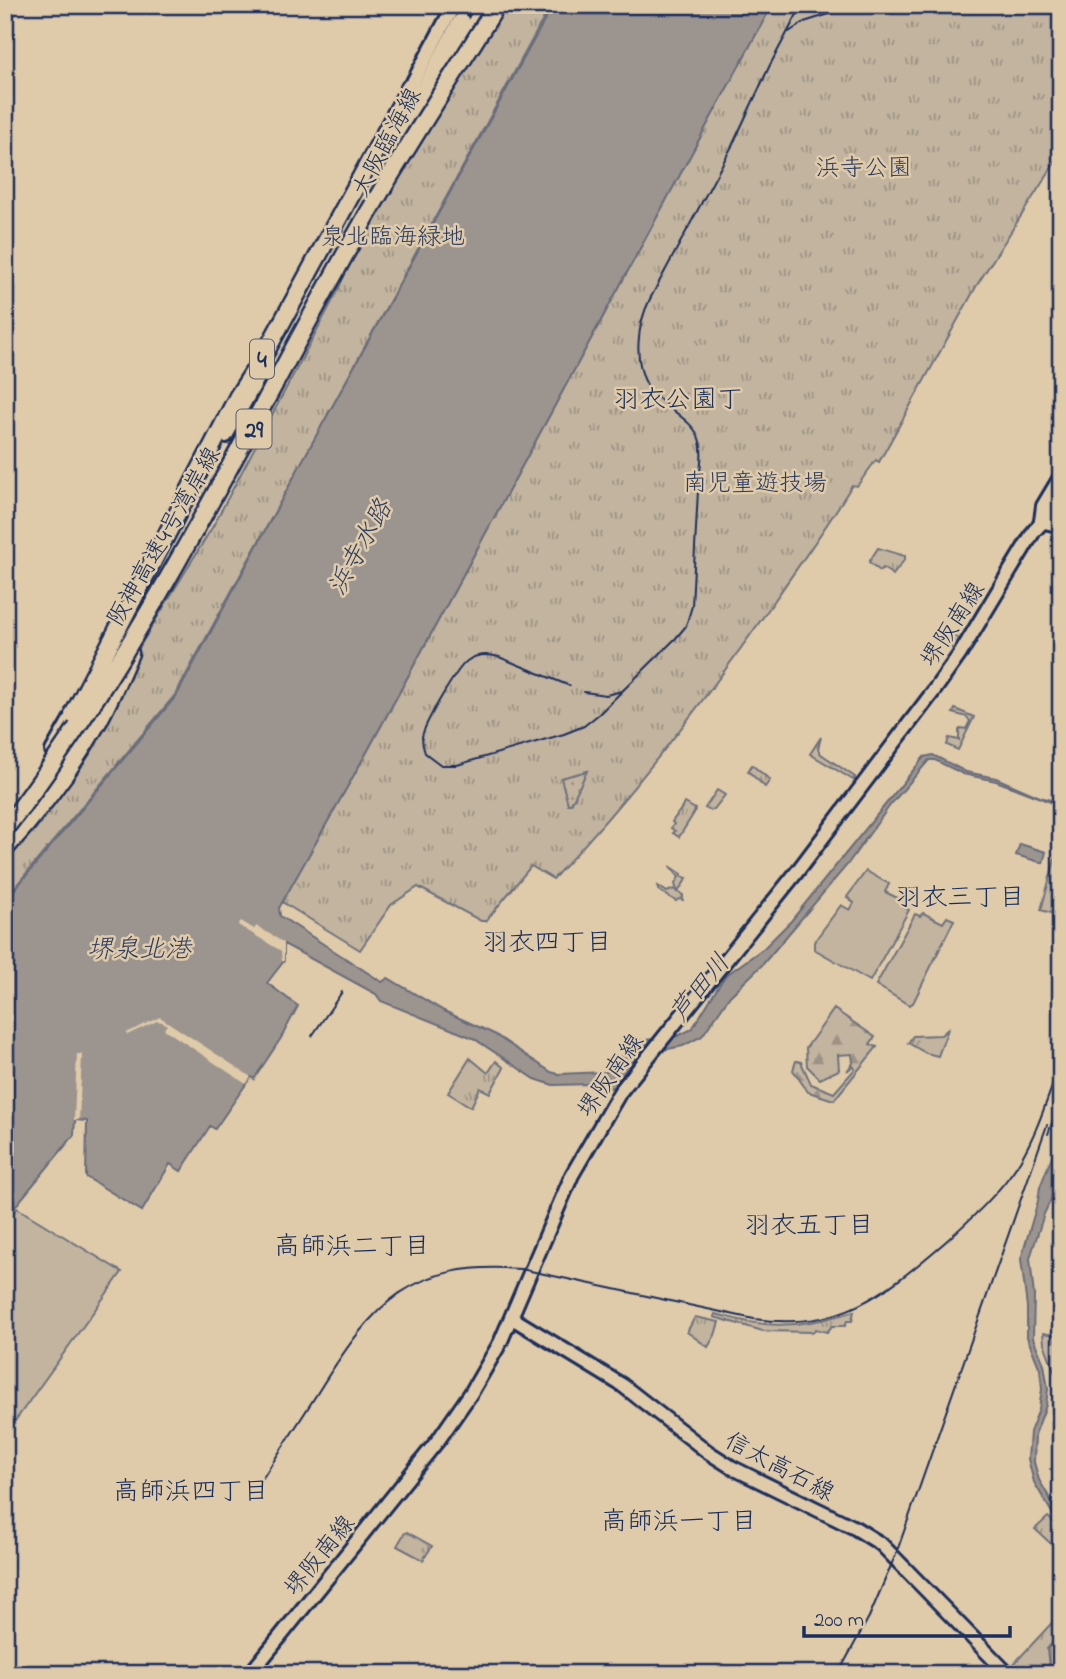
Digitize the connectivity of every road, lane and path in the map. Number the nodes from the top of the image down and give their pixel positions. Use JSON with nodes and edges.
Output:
{"nodes":[{"id":1,"x":454,"y":5,"type":"edge"},
{"id":2,"x":484,"y":5,"type":"edge"},
{"id":3,"x":497,"y":5,"type":"edge"},
{"id":4,"x":461,"y":22,"type":"dead end"},
{"id":5,"x":410,"y":87,"type":"junction"},
{"id":6,"x":391,"y":152,"type":"junction"},
{"id":7,"x":1061,"y":476,"type":"edge"},
{"id":8,"x":1061,"y":495,"type":"edge"},
{"id":9,"x":1041,"y":521,"type":"junction"},
{"id":10,"x":1061,"y":526,"type":"edge"},
{"id":11,"x":134,"y":644,"type":"junction"},
{"id":12,"x":73,"y":715,"type":"junction"},
{"id":13,"x":5,"y":816,"type":"edge"},
{"id":14,"x":5,"y":829,"type":"edge"},
{"id":15,"x":5,"y":841,"type":"edge"},
{"id":16,"x":5,"y":849,"type":"edge"},
{"id":17,"x":512,"y":1318,"type":"junction"},
{"id":18,"x":250,"y":1674,"type":"edge"},
{"id":19,"x":1008,"y":1674,"type":"edge"}],
"edges":[{"from":1,"to":5,"type":"main road","name":"大阪臨海線","number":"29"},
{"from":2,"to":6,"type":"highway","name":"阪神高速4号湾岸線","number":"4"},
{"from":2,"to":11,"type":"main road","name":"大阪臨海線","number":"29"},
{"from":3,"to":14,"type":"highway","name":"阪神高速4号湾岸線","number":"4","bridge":true},
{"from":4,"to":6,"type":"highway"},
{"from":5,"to":12,"type":"highway","number":"4","bridge":true},
{"from":5,"to":13,"type":"main road","name":"大阪臨海線","number":"29"},
{"from":6,"to":12,"type":"highway","name":"阪神高速4号湾岸線","number":"4","bridge":true},
{"from":7,"to":9,"type":"main road","name":"堺阪南線"},
{"from":8,"to":9,"type":"main road","name":"堺阪南線"},
{"from":9,"to":10,"type":"main road"},
{"from":9,"to":17,"type":"main road","name":"堺阪南線"},
{"from":11,"to":15,"type":"main road","name":"大阪臨海線","number":"29"},
{"from":11,"to":16,"type":"highway"},
{"from":12,"to":13,"type":"highway","name":"阪神高速4号湾岸線","number":"4"},
{"from":17,"to":18,"type":"main road","name":"堺阪南線"},
{"from":17,"to":19,"type":"main road","name":"信太高石線"}]}
